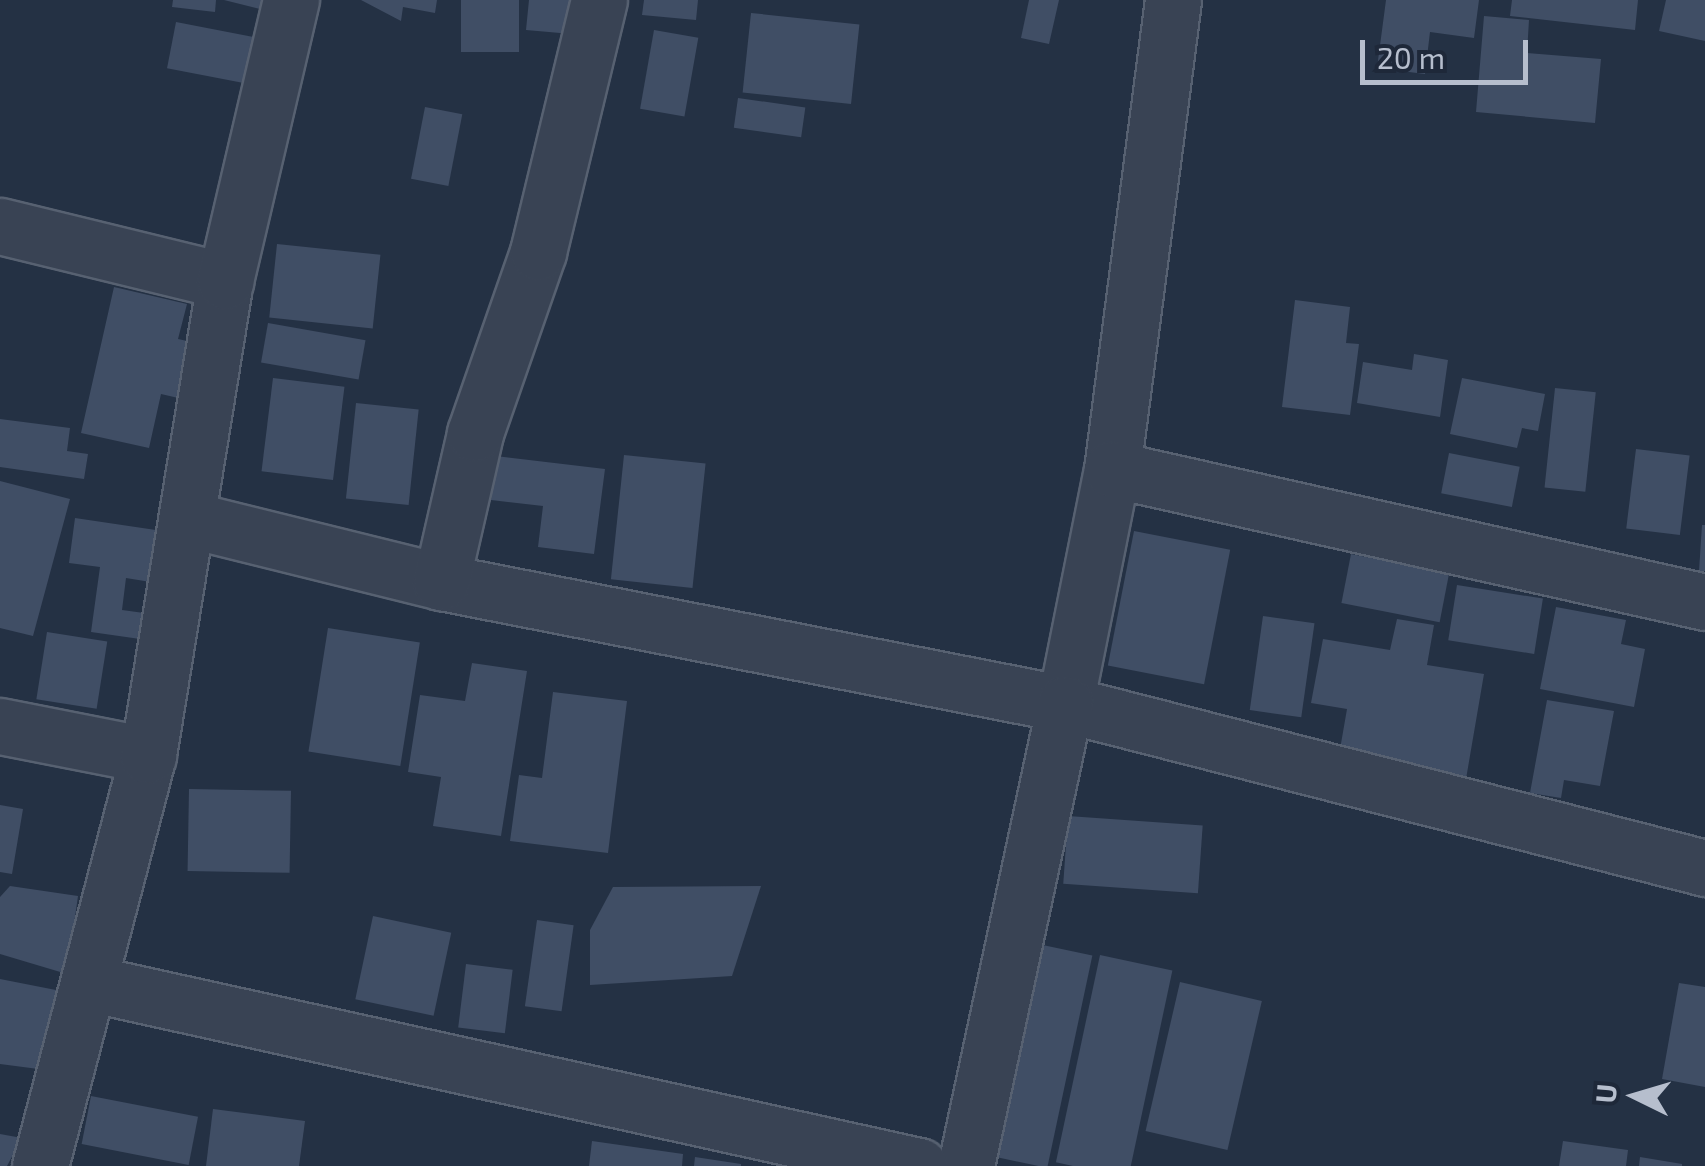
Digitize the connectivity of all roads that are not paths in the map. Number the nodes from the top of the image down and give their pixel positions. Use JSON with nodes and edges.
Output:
{"nodes":[{"id":1,"x":291,"y":0,"type":"edge"},
{"id":2,"x":599,"y":0,"type":"edge"},
{"id":3,"x":1173,"y":0,"type":"edge"},
{"id":4,"x":0,"y":226,"type":"edge"},
{"id":5,"x":225,"y":281,"type":"junction"},
{"id":6,"x":1112,"y":469,"type":"junction"},
{"id":7,"x":187,"y":519,"type":"junction"},
{"id":8,"x":441,"y":582,"type":"junction"},
{"id":9,"x":1705,"y":602,"type":"edge"},
{"id":10,"x":1065,"y":704,"type":"junction"},
{"id":11,"x":0,"y":726,"type":"edge"},
{"id":12,"x":148,"y":755,"type":"junction"},
{"id":13,"x":1705,"y":868,"type":"edge"},
{"id":14,"x":94,"y":984,"type":"junction"},
{"id":15,"x":914,"y":1165,"type":"edge"},
{"id":16,"x":40,"y":1166,"type":"edge"},
{"id":17,"x":966,"y":1166,"type":"edge"}],
"edges":[{"from":1,"to":5,"type":"street"},
{"from":2,"to":8,"type":"street"},
{"from":3,"to":6,"type":"street"},
{"from":4,"to":5,"type":"street"},
{"from":5,"to":7,"type":"street"},
{"from":6,"to":9,"type":"street"},
{"from":6,"to":10,"type":"street"},
{"from":7,"to":8,"type":"street"},
{"from":7,"to":12,"type":"street"},
{"from":8,"to":10,"type":"street"},
{"from":10,"to":13,"type":"street"},
{"from":10,"to":17,"type":"street"},
{"from":11,"to":12,"type":"street"},
{"from":12,"to":14,"type":"street"},
{"from":14,"to":15,"type":"street"},
{"from":14,"to":16,"type":"street"}]}
